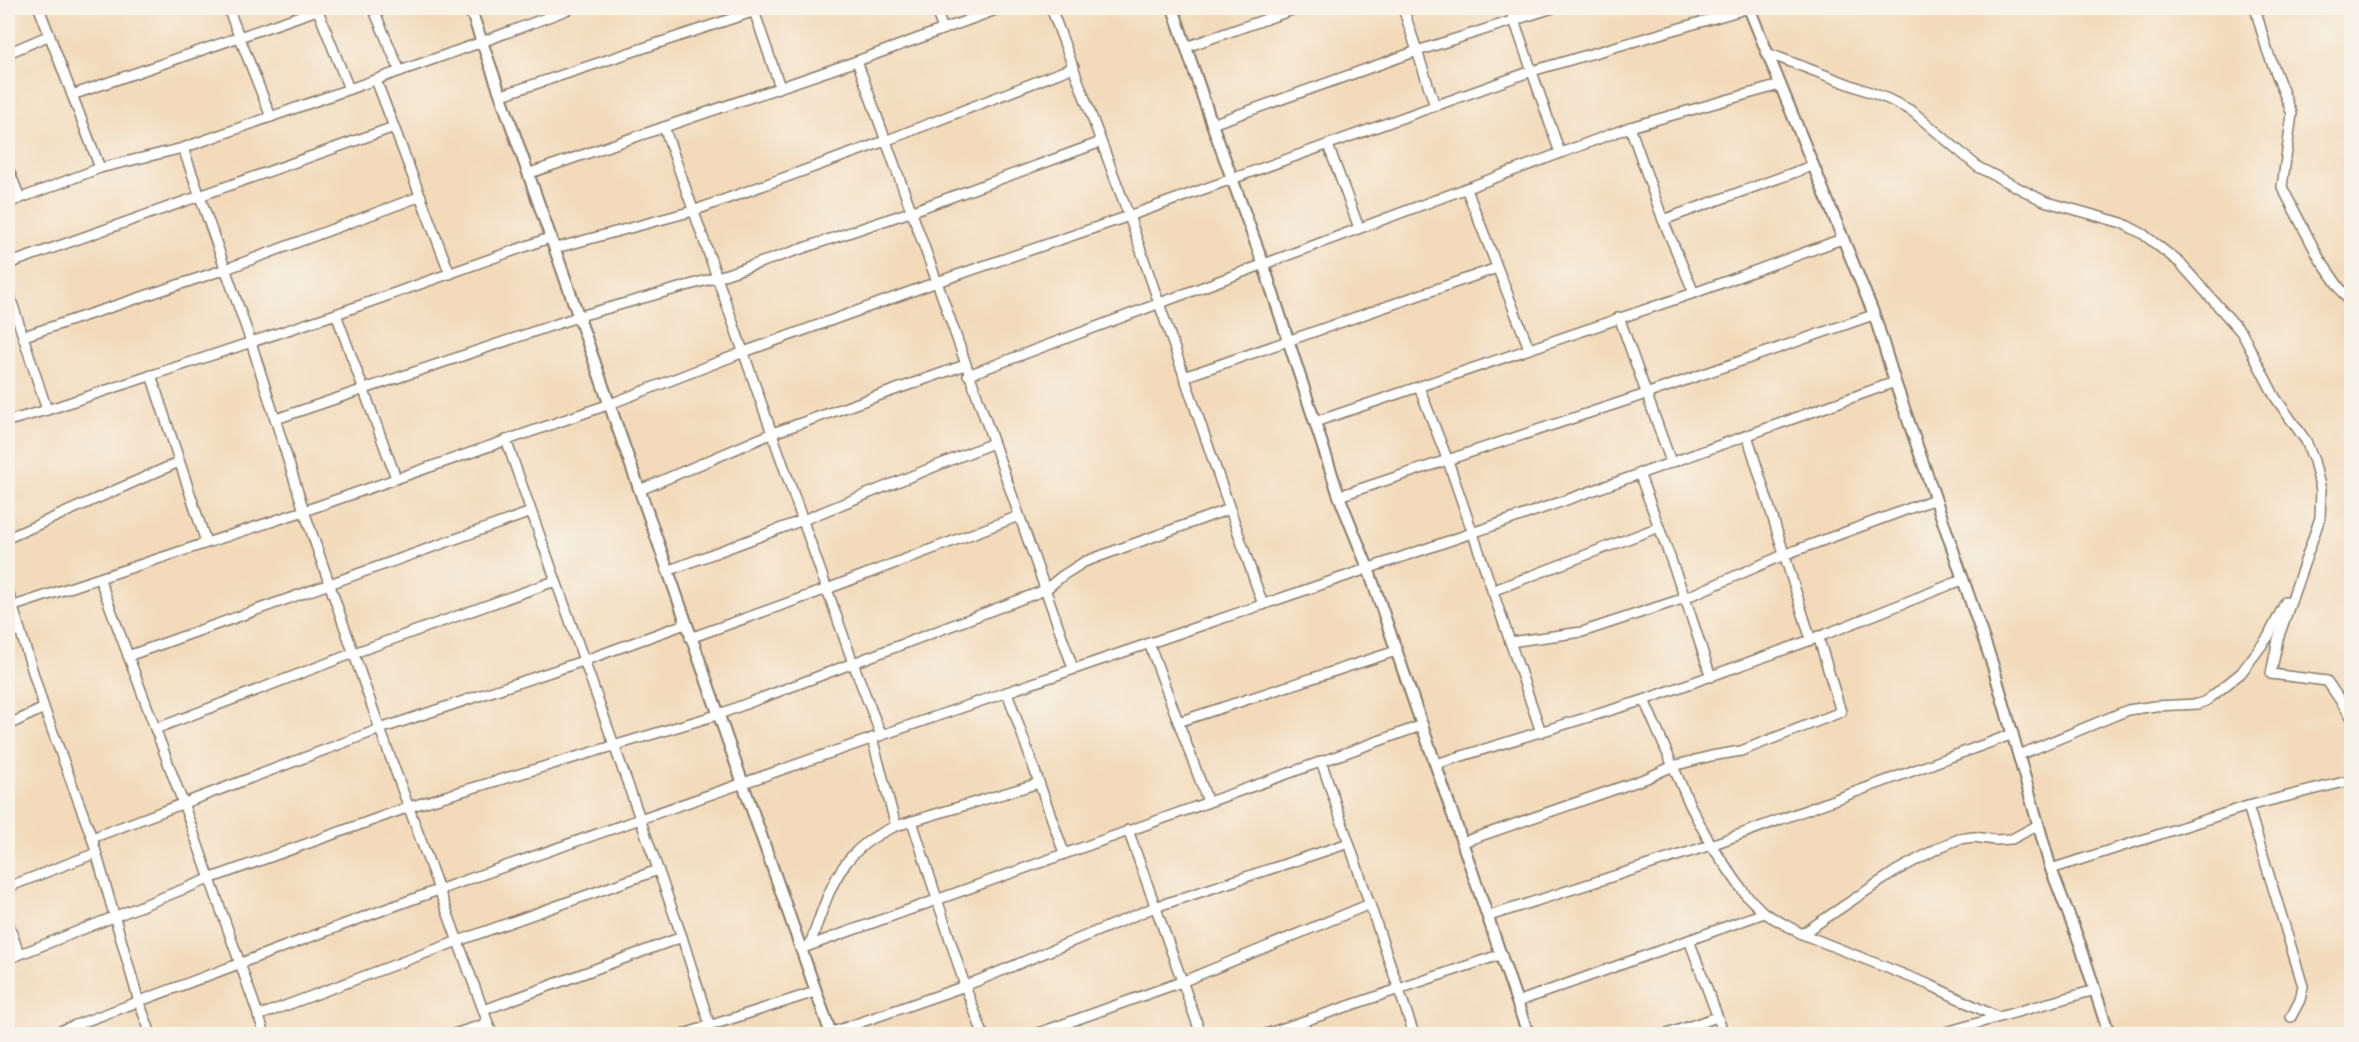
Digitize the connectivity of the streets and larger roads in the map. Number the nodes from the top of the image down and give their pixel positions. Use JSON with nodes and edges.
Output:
{"nodes":[{"id":1,"x":39,"y":8,"type":"edge"},
{"id":2,"x":228,"y":8,"type":"edge"},
{"id":3,"x":319,"y":8,"type":"edge"},
{"id":4,"x":373,"y":8,"type":"edge"},
{"id":5,"x":470,"y":8,"type":"edge"},
{"id":6,"x":572,"y":8,"type":"edge"},
{"id":7,"x":935,"y":8,"type":"edge"},
{"id":8,"x":1001,"y":8,"type":"edge"},
{"id":9,"x":1051,"y":8,"type":"edge"},
{"id":10,"x":1173,"y":8,"type":"edge"},
{"id":11,"x":1298,"y":8,"type":"edge"},
{"id":12,"x":1403,"y":8,"type":"edge"},
{"id":13,"x":1510,"y":8,"type":"edge"},
{"id":14,"x":1553,"y":8,"type":"edge"},
{"id":15,"x":1749,"y":8,"type":"edge"},
{"id":16,"x":2255,"y":8,"type":"edge"},
{"id":17,"x":754,"y":9,"type":"edge"},
{"id":18,"x":1284,"y":10,"type":"edge"},
{"id":19,"x":1514,"y":20,"type":"junction"},
{"id":20,"x":943,"y":29,"type":"junction"},
{"id":21,"x":50,"y":35,"type":"junction"},
{"id":22,"x":240,"y":38,"type":"junction"},
{"id":23,"x":482,"y":42,"type":"junction"},
{"id":24,"x":1186,"y":47,"type":"junction"},
{"id":25,"x":1417,"y":51,"type":"junction"},
{"id":26,"x":8,"y":53,"type":"edge"},
{"id":27,"x":1767,"y":53,"type":"junction"},
{"id":28,"x":857,"y":61,"type":"junction"},
{"id":29,"x":1074,"y":67,"type":"junction"},
{"id":30,"x":400,"y":71,"type":"junction"},
{"id":31,"x":1532,"y":71,"type":"junction"},
{"id":32,"x":376,"y":80,"type":"junction"},
{"id":33,"x":1779,"y":85,"type":"junction"},
{"id":34,"x":780,"y":87,"type":"junction"},
{"id":35,"x":349,"y":89,"type":"junction"},
{"id":36,"x":72,"y":95,"type":"junction"},
{"id":37,"x":502,"y":95,"type":"junction"},
{"id":38,"x":1435,"y":106,"type":"junction"},
{"id":39,"x":271,"y":117,"type":"junction"},
{"id":40,"x":1212,"y":124,"type":"junction"},
{"id":41,"x":394,"y":126,"type":"junction"},
{"id":42,"x":664,"y":127,"type":"junction"},
{"id":43,"x":1630,"y":127,"type":"junction"},
{"id":44,"x":885,"y":141,"type":"junction"},
{"id":45,"x":1101,"y":142,"type":"junction"},
{"id":46,"x":1328,"y":144,"type":"junction"},
{"id":47,"x":183,"y":148,"type":"junction"},
{"id":48,"x":1560,"y":153,"type":"junction"},
{"id":49,"x":1812,"y":166,"type":"junction"},
{"id":50,"x":8,"y":168,"type":"edge"},
{"id":51,"x":100,"y":168,"type":"junction"},
{"id":52,"x":530,"y":173,"type":"junction"},
{"id":53,"x":1231,"y":180,"type":"junction"},
{"id":54,"x":1466,"y":188,"type":"junction"},
{"id":55,"x":199,"y":195,"type":"junction"},
{"id":56,"x":421,"y":196,"type":"junction"},
{"id":57,"x":20,"y":198,"type":"junction"},
{"id":58,"x":8,"y":203,"type":"edge"},
{"id":59,"x":693,"y":211,"type":"junction"},
{"id":60,"x":910,"y":212,"type":"junction"},
{"id":61,"x":1129,"y":216,"type":"junction"},
{"id":62,"x":1663,"y":220,"type":"junction"},
{"id":63,"x":1359,"y":228,"type":"junction"},
{"id":64,"x":1842,"y":239,"type":"junction"},
{"id":65,"x":554,"y":242,"type":"junction"},
{"id":66,"x":1263,"y":263,"type":"junction"},
{"id":67,"x":8,"y":264,"type":"edge"},
{"id":68,"x":1497,"y":268,"type":"junction"},
{"id":69,"x":226,"y":269,"type":"junction"},
{"id":70,"x":450,"y":274,"type":"junction"},
{"id":71,"x":718,"y":277,"type":"junction"},
{"id":72,"x":937,"y":282,"type":"junction"},
{"id":73,"x":8,"y":290,"type":"edge"},
{"id":74,"x":1694,"y":293,"type":"junction"},
{"id":75,"x":1160,"y":304,"type":"junction"},
{"id":76,"x":2352,"y":306,"type":"edge"},
{"id":77,"x":336,"y":314,"type":"junction"},
{"id":78,"x":1873,"y":315,"type":"junction"},
{"id":79,"x":580,"y":316,"type":"junction"},
{"id":80,"x":1619,"y":317,"type":"junction"},
{"id":81,"x":24,"y":336,"type":"junction"},
{"id":82,"x":1288,"y":341,"type":"junction"},
{"id":83,"x":251,"y":342,"type":"junction"},
{"id":84,"x":1529,"y":348,"type":"junction"},
{"id":85,"x":744,"y":351,"type":"junction"},
{"id":86,"x":967,"y":370,"type":"junction"},
{"id":87,"x":151,"y":375,"type":"junction"},
{"id":88,"x":1184,"y":377,"type":"junction"},
{"id":89,"x":1894,"y":382,"type":"junction"},
{"id":90,"x":1419,"y":387,"type":"junction"},
{"id":91,"x":364,"y":390,"type":"junction"},
{"id":92,"x":1646,"y":394,"type":"junction"},
{"id":93,"x":610,"y":404,"type":"junction"},
{"id":94,"x":47,"y":410,"type":"junction"},
{"id":95,"x":276,"y":419,"type":"junction"},
{"id":96,"x":8,"y":421,"type":"edge"},
{"id":97,"x":1315,"y":422,"type":"junction"},
{"id":98,"x":773,"y":433,"type":"junction"},
{"id":99,"x":1747,"y":435,"type":"junction"},
{"id":100,"x":506,"y":440,"type":"junction"},
{"id":101,"x":993,"y":443,"type":"junction"},
{"id":102,"x":1448,"y":461,"type":"junction"},
{"id":103,"x":179,"y":462,"type":"junction"},
{"id":104,"x":1671,"y":462,"type":"junction"},
{"id":105,"x":1640,"y":473,"type":"junction"},
{"id":106,"x":396,"y":478,"type":"junction"},
{"id":107,"x":640,"y":490,"type":"junction"},
{"id":108,"x":1339,"y":496,"type":"junction"},
{"id":109,"x":1935,"y":499,"type":"junction"},
{"id":110,"x":1229,"y":509,"type":"junction"},
{"id":111,"x":304,"y":511,"type":"junction"},
{"id":112,"x":531,"y":512,"type":"junction"},
{"id":113,"x":1019,"y":516,"type":"junction"},
{"id":114,"x":803,"y":520,"type":"junction"},
{"id":115,"x":1659,"y":527,"type":"junction"},
{"id":116,"x":1471,"y":533,"type":"junction"},
{"id":117,"x":8,"y":538,"type":"edge"},
{"id":118,"x":206,"y":542,"type":"junction"},
{"id":119,"x":1786,"y":554,"type":"junction"},
{"id":120,"x":1368,"y":568,"type":"junction"},
{"id":121,"x":2301,"y":570,"type":"junction"},
{"id":122,"x":667,"y":571,"type":"junction"},
{"id":123,"x":1962,"y":579,"type":"junction"},
{"id":124,"x":99,"y":580,"type":"junction"},
{"id":125,"x":555,"y":581,"type":"junction"},
{"id":126,"x":329,"y":583,"type":"junction"},
{"id":127,"x":827,"y":589,"type":"junction"},
{"id":128,"x":1045,"y":590,"type":"junction"},
{"id":129,"x":8,"y":591,"type":"edge"},
{"id":130,"x":1492,"y":591,"type":"junction"},
{"id":131,"x":1685,"y":598,"type":"junction"},
{"id":132,"x":1263,"y":604,"type":"junction"},
{"id":133,"x":10,"y":607,"type":"edge"},
{"id":134,"x":685,"y":624,"type":"junction"},
{"id":135,"x":690,"y":638,"type":"junction"},
{"id":136,"x":1815,"y":638,"type":"junction"},
{"id":137,"x":1510,"y":642,"type":"junction"},
{"id":138,"x":1149,"y":643,"type":"junction"},
{"id":139,"x":1396,"y":651,"type":"junction"},
{"id":140,"x":354,"y":653,"type":"junction"},
{"id":141,"x":128,"y":656,"type":"junction"},
{"id":142,"x":583,"y":661,"type":"junction"},
{"id":143,"x":853,"y":663,"type":"junction"},
{"id":144,"x":1072,"y":668,"type":"junction"},
{"id":145,"x":1711,"y":677,"type":"junction"},
{"id":146,"x":1007,"y":693,"type":"junction"},
{"id":147,"x":1644,"y":700,"type":"junction"},
{"id":148,"x":44,"y":708,"type":"junction"},
{"id":149,"x":717,"y":714,"type":"junction"},
{"id":150,"x":2352,"y":718,"type":"edge"},
{"id":151,"x":1178,"y":722,"type":"junction"},
{"id":152,"x":8,"y":725,"type":"edge"},
{"id":153,"x":1423,"y":725,"type":"junction"},
{"id":154,"x":155,"y":729,"type":"junction"},
{"id":155,"x":380,"y":729,"type":"junction"},
{"id":156,"x":1541,"y":732,"type":"junction"},
{"id":157,"x":2013,"y":734,"type":"junction"},
{"id":158,"x":876,"y":737,"type":"junction"},
{"id":159,"x":613,"y":745,"type":"junction"},
{"id":160,"x":2019,"y":755,"type":"junction"},
{"id":161,"x":1321,"y":761,"type":"junction"},
{"id":162,"x":1436,"y":764,"type":"junction"},
{"id":163,"x":1673,"y":766,"type":"junction"},
{"id":164,"x":2352,"y":780,"type":"edge"},
{"id":165,"x":1039,"y":783,"type":"junction"},
{"id":166,"x":741,"y":785,"type":"junction"},
{"id":167,"x":1208,"y":802,"type":"junction"},
{"id":168,"x":183,"y":803,"type":"junction"},
{"id":169,"x":2248,"y":806,"type":"junction"},
{"id":170,"x":409,"y":807,"type":"junction"},
{"id":171,"x":639,"y":819,"type":"junction"},
{"id":172,"x":912,"y":821,"type":"junction"},
{"id":173,"x":2038,"y":825,"type":"junction"},
{"id":174,"x":896,"y":826,"type":"junction"},
{"id":175,"x":1128,"y":830,"type":"junction"},
{"id":176,"x":92,"y":838,"type":"junction"},
{"id":177,"x":1463,"y":842,"type":"junction"},
{"id":178,"x":1348,"y":843,"type":"junction"},
{"id":179,"x":1711,"y":845,"type":"junction"},
{"id":180,"x":96,"y":853,"type":"junction"},
{"id":181,"x":1064,"y":853,"type":"junction"},
{"id":182,"x":2051,"y":869,"type":"junction"},
{"id":183,"x":658,"y":870,"type":"junction"},
{"id":184,"x":209,"y":879,"type":"junction"},
{"id":185,"x":8,"y":886,"type":"edge"},
{"id":186,"x":440,"y":890,"type":"junction"},
{"id":187,"x":937,"y":900,"type":"junction"},
{"id":188,"x":1370,"y":904,"type":"junction"},
{"id":189,"x":1155,"y":906,"type":"junction"},
{"id":190,"x":1764,"y":913,"type":"junction"},
{"id":191,"x":114,"y":916,"type":"junction"},
{"id":192,"x":1489,"y":916,"type":"junction"},
{"id":193,"x":8,"y":922,"type":"edge"},
{"id":194,"x":1802,"y":934,"type":"junction"},
{"id":195,"x":682,"y":937,"type":"junction"},
{"id":196,"x":1689,"y":940,"type":"junction"},
{"id":197,"x":458,"y":941,"type":"junction"},
{"id":198,"x":810,"y":944,"type":"junction"},
{"id":199,"x":800,"y":949,"type":"junction"},
{"id":200,"x":19,"y":954,"type":"junction"},
{"id":201,"x":1502,"y":954,"type":"junction"},
{"id":202,"x":8,"y":959,"type":"edge"},
{"id":203,"x":239,"y":964,"type":"junction"},
{"id":204,"x":1184,"y":981,"type":"junction"},
{"id":205,"x":965,"y":986,"type":"junction"},
{"id":206,"x":1399,"y":989,"type":"junction"},
{"id":207,"x":2096,"y":990,"type":"junction"},
{"id":208,"x":815,"y":992,"type":"junction"},
{"id":209,"x":140,"y":1002,"type":"junction"},
{"id":210,"x":1517,"y":1002,"type":"junction"},
{"id":211,"x":484,"y":1011,"type":"junction"},
{"id":212,"x":258,"y":1016,"type":"junction"},
{"id":213,"x":1717,"y":1017,"type":"junction"},
{"id":214,"x":1997,"y":1017,"type":"junction"},
{"id":215,"x":2291,"y":1017,"type":"dead end"},
{"id":216,"x":488,"y":1023,"type":"junction"},
{"id":217,"x":710,"y":1026,"type":"junction"},
{"id":218,"x":830,"y":1034,"type":"edge"},
{"id":219,"x":51,"y":1035,"type":"edge"},
{"id":220,"x":151,"y":1035,"type":"edge"},
{"id":221,"x":265,"y":1035,"type":"edge"},
{"id":222,"x":453,"y":1035,"type":"edge"},
{"id":223,"x":492,"y":1035,"type":"edge"},
{"id":224,"x":684,"y":1035,"type":"edge"},
{"id":225,"x":983,"y":1035,"type":"edge"},
{"id":226,"x":1036,"y":1035,"type":"edge"},
{"id":227,"x":1201,"y":1035,"type":"edge"},
{"id":228,"x":1266,"y":1035,"type":"edge"},
{"id":229,"x":1414,"y":1035,"type":"edge"},
{"id":230,"x":1528,"y":1035,"type":"edge"},
{"id":231,"x":1666,"y":1035,"type":"edge"},
{"id":232,"x":1724,"y":1035,"type":"edge"},
{"id":233,"x":1939,"y":1035,"type":"edge"},
{"id":234,"x":2109,"y":1035,"type":"edge"}],
"edges":[{"from":1,"to":21,"type":"street"},
{"from":2,"to":22,"type":"street"},
{"from":3,"to":22,"type":"street"},
{"from":3,"to":35,"type":"street"},
{"from":4,"to":30,"type":"street"},
{"from":5,"to":23,"type":"street"},
{"from":6,"to":23,"type":"street"},
{"from":7,"to":20,"type":"street"},
{"from":8,"to":20,"type":"street"},
{"from":9,"to":29,"type":"street"},
{"from":10,"to":24,"type":"street"},
{"from":11,"to":18,"type":"street"},
{"from":12,"to":25,"type":"street"},
{"from":13,"to":19,"type":"street"},
{"from":14,"to":19,"type":"street"},
{"from":15,"to":27,"type":"street"},
{"from":15,"to":31,"type":"street"},
{"from":16,"to":76,"type":"street"},
{"from":17,"to":34,"type":"street"},
{"from":17,"to":37,"type":"street"},
{"from":18,"to":24,"type":"street"},
{"from":19,"to":25,"type":"street"},
{"from":19,"to":31,"type":"street"},
{"from":20,"to":28,"type":"street"},
{"from":21,"to":26,"type":"street"},
{"from":21,"to":36,"type":"street"},
{"from":22,"to":36,"type":"street"},
{"from":22,"to":39,"type":"street"},
{"from":23,"to":30,"type":"street"},
{"from":23,"to":37,"type":"street"},
{"from":24,"to":40,"type":"street"},
{"from":25,"to":38,"type":"street"},
{"from":25,"to":40,"type":"street"},
{"from":27,"to":33,"type":"street"},
{"from":27,"to":121,"type":"street"},
{"from":28,"to":34,"type":"street"},
{"from":28,"to":44,"type":"street"},
{"from":29,"to":44,"type":"street"},
{"from":29,"to":45,"type":"street"},
{"from":30,"to":32,"type":"street"},
{"from":31,"to":38,"type":"street"},
{"from":31,"to":48,"type":"street"},
{"from":32,"to":35,"type":"street"},
{"from":32,"to":41,"type":"street"},
{"from":33,"to":43,"type":"street"},
{"from":33,"to":49,"type":"street"},
{"from":34,"to":42,"type":"street"},
{"from":35,"to":39,"type":"street"},
{"from":36,"to":51,"type":"street"},
{"from":37,"to":52,"type":"street"},
{"from":38,"to":46,"type":"street"},
{"from":39,"to":47,"type":"street"},
{"from":40,"to":53,"type":"street"},
{"from":41,"to":55,"type":"street"},
{"from":41,"to":56,"type":"street"},
{"from":42,"to":52,"type":"street"},
{"from":42,"to":59,"type":"street"},
{"from":43,"to":48,"type":"street"},
{"from":43,"to":62,"type":"street"},
{"from":44,"to":59,"type":"street"},
{"from":44,"to":60,"type":"street"},
{"from":45,"to":60,"type":"street"},
{"from":45,"to":61,"type":"street"},
{"from":46,"to":53,"type":"street"},
{"from":46,"to":63,"type":"street"},
{"from":47,"to":51,"type":"street"},
{"from":47,"to":55,"type":"street"},
{"from":48,"to":54,"type":"street"},
{"from":49,"to":62,"type":"street"},
{"from":49,"to":64,"type":"street"},
{"from":50,"to":57,"type":"street"},
{"from":51,"to":57,"type":"street"},
{"from":52,"to":65,"type":"street"},
{"from":53,"to":61,"type":"street"},
{"from":53,"to":66,"type":"street"},
{"from":54,"to":63,"type":"street"},
{"from":54,"to":68,"type":"street"},
{"from":55,"to":67,"type":"street"},
{"from":55,"to":69,"type":"street"},
{"from":56,"to":69,"type":"street"},
{"from":56,"to":70,"type":"street"},
{"from":57,"to":58,"type":"street"},
{"from":59,"to":65,"type":"street"},
{"from":59,"to":71,"type":"street"},
{"from":60,"to":71,"type":"street"},
{"from":60,"to":72,"type":"street"},
{"from":61,"to":72,"type":"street"},
{"from":61,"to":75,"type":"street"},
{"from":62,"to":74,"type":"street"},
{"from":63,"to":66,"type":"street"},
{"from":64,"to":74,"type":"street"},
{"from":64,"to":78,"type":"street"},
{"from":65,"to":70,"type":"street"},
{"from":65,"to":79,"type":"street"},
{"from":66,"to":75,"type":"street"},
{"from":66,"to":82,"type":"street"},
{"from":68,"to":82,"type":"street"},
{"from":68,"to":84,"type":"street"},
{"from":69,"to":81,"type":"street"},
{"from":69,"to":83,"type":"street"},
{"from":70,"to":77,"type":"street"},
{"from":71,"to":79,"type":"street"},
{"from":71,"to":85,"type":"street"},
{"from":72,"to":85,"type":"street"},
{"from":72,"to":86,"type":"street"},
{"from":73,"to":81,"type":"street"},
{"from":74,"to":80,"type":"street"},
{"from":75,"to":86,"type":"street"},
{"from":75,"to":88,"type":"street"},
{"from":77,"to":83,"type":"street"},
{"from":77,"to":91,"type":"street"},
{"from":78,"to":89,"type":"street"},
{"from":78,"to":92,"type":"street"},
{"from":79,"to":91,"type":"street"},
{"from":79,"to":93,"type":"street"},
{"from":80,"to":84,"type":"street"},
{"from":80,"to":92,"type":"street"},
{"from":81,"to":94,"type":"street"},
{"from":82,"to":88,"type":"street"},
{"from":82,"to":97,"type":"street"},
{"from":83,"to":87,"type":"street"},
{"from":83,"to":95,"type":"street"},
{"from":84,"to":90,"type":"street"},
{"from":85,"to":93,"type":"street"},
{"from":85,"to":98,"type":"street"},
{"from":86,"to":98,"type":"street"},
{"from":86,"to":101,"type":"street"},
{"from":87,"to":94,"type":"street"},
{"from":87,"to":103,"type":"street"},
{"from":88,"to":110,"type":"street"},
{"from":89,"to":99,"type":"street"},
{"from":89,"to":109,"type":"street"},
{"from":90,"to":97,"type":"street"},
{"from":90,"to":102,"type":"street"},
{"from":91,"to":95,"type":"street"},
{"from":91,"to":106,"type":"street"},
{"from":92,"to":102,"type":"street"},
{"from":92,"to":104,"type":"street"},
{"from":93,"to":100,"type":"street"},
{"from":93,"to":107,"type":"street"},
{"from":94,"to":96,"type":"street"},
{"from":95,"to":111,"type":"street"},
{"from":97,"to":108,"type":"street"},
{"from":98,"to":107,"type":"street"},
{"from":98,"to":114,"type":"street"},
{"from":99,"to":104,"type":"street"},
{"from":99,"to":119,"type":"street"},
{"from":100,"to":106,"type":"street"},
{"from":100,"to":112,"type":"street"},
{"from":101,"to":113,"type":"street"},
{"from":101,"to":114,"type":"street"},
{"from":102,"to":108,"type":"street"},
{"from":102,"to":116,"type":"street"},
{"from":103,"to":117,"type":"street"},
{"from":103,"to":118,"type":"street"},
{"from":104,"to":105,"type":"street"},
{"from":105,"to":115,"type":"street"},
{"from":105,"to":116,"type":"street"},
{"from":106,"to":111,"type":"street"},
{"from":107,"to":122,"type":"street"},
{"from":108,"to":120,"type":"street"},
{"from":109,"to":119,"type":"street"},
{"from":109,"to":123,"type":"street"},
{"from":110,"to":128,"type":"street"},
{"from":110,"to":132,"type":"street"},
{"from":111,"to":118,"type":"street"},
{"from":111,"to":126,"type":"street"},
{"from":112,"to":125,"type":"street"},
{"from":112,"to":126,"type":"street"},
{"from":113,"to":127,"type":"street"},
{"from":113,"to":128,"type":"street"},
{"from":114,"to":122,"type":"street"},
{"from":114,"to":127,"type":"street"},
{"from":115,"to":130,"type":"street"},
{"from":115,"to":131,"type":"street"},
{"from":116,"to":120,"type":"street"},
{"from":116,"to":130,"type":"street"},
{"from":118,"to":124,"type":"street"},
{"from":119,"to":131,"type":"street"},
{"from":119,"to":136,"type":"street"},
{"from":120,"to":132,"type":"street"},
{"from":120,"to":139,"type":"street"},
{"from":121,"to":150,"type":"street"},
{"from":121,"to":160,"type":"street"},
{"from":122,"to":134,"type":"street"},
{"from":123,"to":136,"type":"street"},
{"from":123,"to":157,"type":"street"},
{"from":124,"to":133,"type":"street"},
{"from":124,"to":141,"type":"street"},
{"from":125,"to":140,"type":"street"},
{"from":125,"to":142,"type":"street"},
{"from":126,"to":140,"type":"street"},
{"from":126,"to":141,"type":"street"},
{"from":127,"to":135,"type":"street"},
{"from":127,"to":143,"type":"street"},
{"from":128,"to":143,"type":"street"},
{"from":128,"to":144,"type":"street"},
{"from":129,"to":133,"type":"street"},
{"from":130,"to":137,"type":"street"},
{"from":131,"to":137,"type":"street"},
{"from":131,"to":145,"type":"street"},
{"from":132,"to":138,"type":"street"},
{"from":133,"to":148,"type":"street"},
{"from":134,"to":135,"type":"street"},
{"from":134,"to":142,"type":"street"},
{"from":135,"to":149,"type":"street"},
{"from":136,"to":145,"type":"street"},
{"from":136,"to":163,"type":"street"},
{"from":137,"to":156,"type":"street"},
{"from":138,"to":144,"type":"street"},
{"from":138,"to":151,"type":"street"},
{"from":139,"to":151,"type":"street"},
{"from":139,"to":153,"type":"street"},
{"from":140,"to":154,"type":"street"},
{"from":140,"to":155,"type":"street"},
{"from":141,"to":154,"type":"street"},
{"from":142,"to":155,"type":"street"},
{"from":142,"to":159,"type":"street"},
{"from":143,"to":149,"type":"street"},
{"from":143,"to":158,"type":"street"},
{"from":144,"to":146,"type":"street"},
{"from":145,"to":147,"type":"street"},
{"from":146,"to":158,"type":"street"},
{"from":146,"to":165,"type":"street"},
{"from":147,"to":156,"type":"street"},
{"from":147,"to":163,"type":"street"},
{"from":148,"to":152,"type":"street"},
{"from":148,"to":176,"type":"street"},
{"from":149,"to":159,"type":"street"},
{"from":149,"to":166,"type":"street"},
{"from":151,"to":167,"type":"street"},
{"from":153,"to":161,"type":"street"},
{"from":153,"to":162,"type":"street"},
{"from":154,"to":168,"type":"street"},
{"from":155,"to":168,"type":"street"},
{"from":155,"to":170,"type":"street"},
{"from":156,"to":162,"type":"street"},
{"from":157,"to":160,"type":"street"},
{"from":157,"to":179,"type":"street"},
{"from":158,"to":166,"type":"street"},
{"from":158,"to":174,"type":"street"},
{"from":159,"to":170,"type":"street"},
{"from":159,"to":171,"type":"street"},
{"from":160,"to":173,"type":"street"},
{"from":161,"to":167,"type":"street"},
{"from":161,"to":178,"type":"street"},
{"from":162,"to":177,"type":"street"},
{"from":163,"to":177,"type":"street"},
{"from":163,"to":179,"type":"street"},
{"from":164,"to":169,"type":"street"},
{"from":165,"to":172,"type":"street"},
{"from":165,"to":181,"type":"street"},
{"from":166,"to":171,"type":"street"},
{"from":166,"to":199,"type":"street"},
{"from":167,"to":175,"type":"street"},
{"from":168,"to":176,"type":"street"},
{"from":168,"to":184,"type":"street"},
{"from":169,"to":182,"type":"street"},
{"from":169,"to":215,"type":"street"},
{"from":170,"to":184,"type":"street"},
{"from":170,"to":186,"type":"street"},
{"from":171,"to":183,"type":"street"},
{"from":171,"to":186,"type":"street"},
{"from":172,"to":174,"type":"street"},
{"from":172,"to":187,"type":"street"},
{"from":173,"to":182,"type":"street"},
{"from":173,"to":194,"type":"street"},
{"from":174,"to":198,"type":"street"},
{"from":175,"to":181,"type":"street"},
{"from":175,"to":189,"type":"street"},
{"from":176,"to":180,"type":"street"},
{"from":177,"to":192,"type":"street"},
{"from":178,"to":188,"type":"street"},
{"from":178,"to":189,"type":"street"},
{"from":179,"to":190,"type":"street"},
{"from":179,"to":192,"type":"street"},
{"from":180,"to":185,"type":"street"},
{"from":180,"to":191,"type":"street"},
{"from":181,"to":187,"type":"street"},
{"from":182,"to":207,"type":"street"},
{"from":183,"to":195,"type":"street"},
{"from":183,"to":197,"type":"street"},
{"from":184,"to":191,"type":"street"},
{"from":184,"to":203,"type":"street"},
{"from":186,"to":197,"type":"street"},
{"from":186,"to":203,"type":"street"},
{"from":187,"to":198,"type":"street"},
{"from":187,"to":205,"type":"street"},
{"from":188,"to":204,"type":"street"},
{"from":188,"to":206,"type":"street"},
{"from":189,"to":204,"type":"street"},
{"from":189,"to":205,"type":"street"},
{"from":190,"to":194,"type":"street"},
{"from":190,"to":196,"type":"street"},
{"from":191,"to":200,"type":"street"},
{"from":191,"to":209,"type":"street"},
{"from":192,"to":201,"type":"street"},
{"from":193,"to":200,"type":"street"},
{"from":194,"to":214,"type":"street"},
{"from":195,"to":211,"type":"street"},
{"from":195,"to":217,"type":"street"},
{"from":196,"to":210,"type":"street"},
{"from":196,"to":213,"type":"street"},
{"from":197,"to":211,"type":"street"},
{"from":197,"to":212,"type":"street"},
{"from":198,"to":199,"type":"street"},
{"from":199,"to":208,"type":"street"},
{"from":200,"to":202,"type":"street"},
{"from":201,"to":206,"type":"street"},
{"from":201,"to":210,"type":"street"},
{"from":203,"to":209,"type":"street"},
{"from":203,"to":212,"type":"street"},
{"from":204,"to":226,"type":"street"},
{"from":204,"to":227,"type":"street"},
{"from":205,"to":218,"type":"street"},
{"from":205,"to":225,"type":"street"},
{"from":206,"to":228,"type":"street"},
{"from":206,"to":229,"type":"street"},
{"from":207,"to":214,"type":"street"},
{"from":207,"to":234,"type":"street"},
{"from":208,"to":217,"type":"street"},
{"from":208,"to":218,"type":"street"},
{"from":209,"to":219,"type":"street"},
{"from":209,"to":220,"type":"street"},
{"from":210,"to":230,"type":"street"},
{"from":211,"to":216,"type":"street"},
{"from":212,"to":221,"type":"street"},
{"from":213,"to":231,"type":"street"},
{"from":213,"to":232,"type":"street"},
{"from":214,"to":233,"type":"street"},
{"from":216,"to":222,"type":"street"},
{"from":216,"to":223,"type":"street"},
{"from":217,"to":224,"type":"street"}]}
